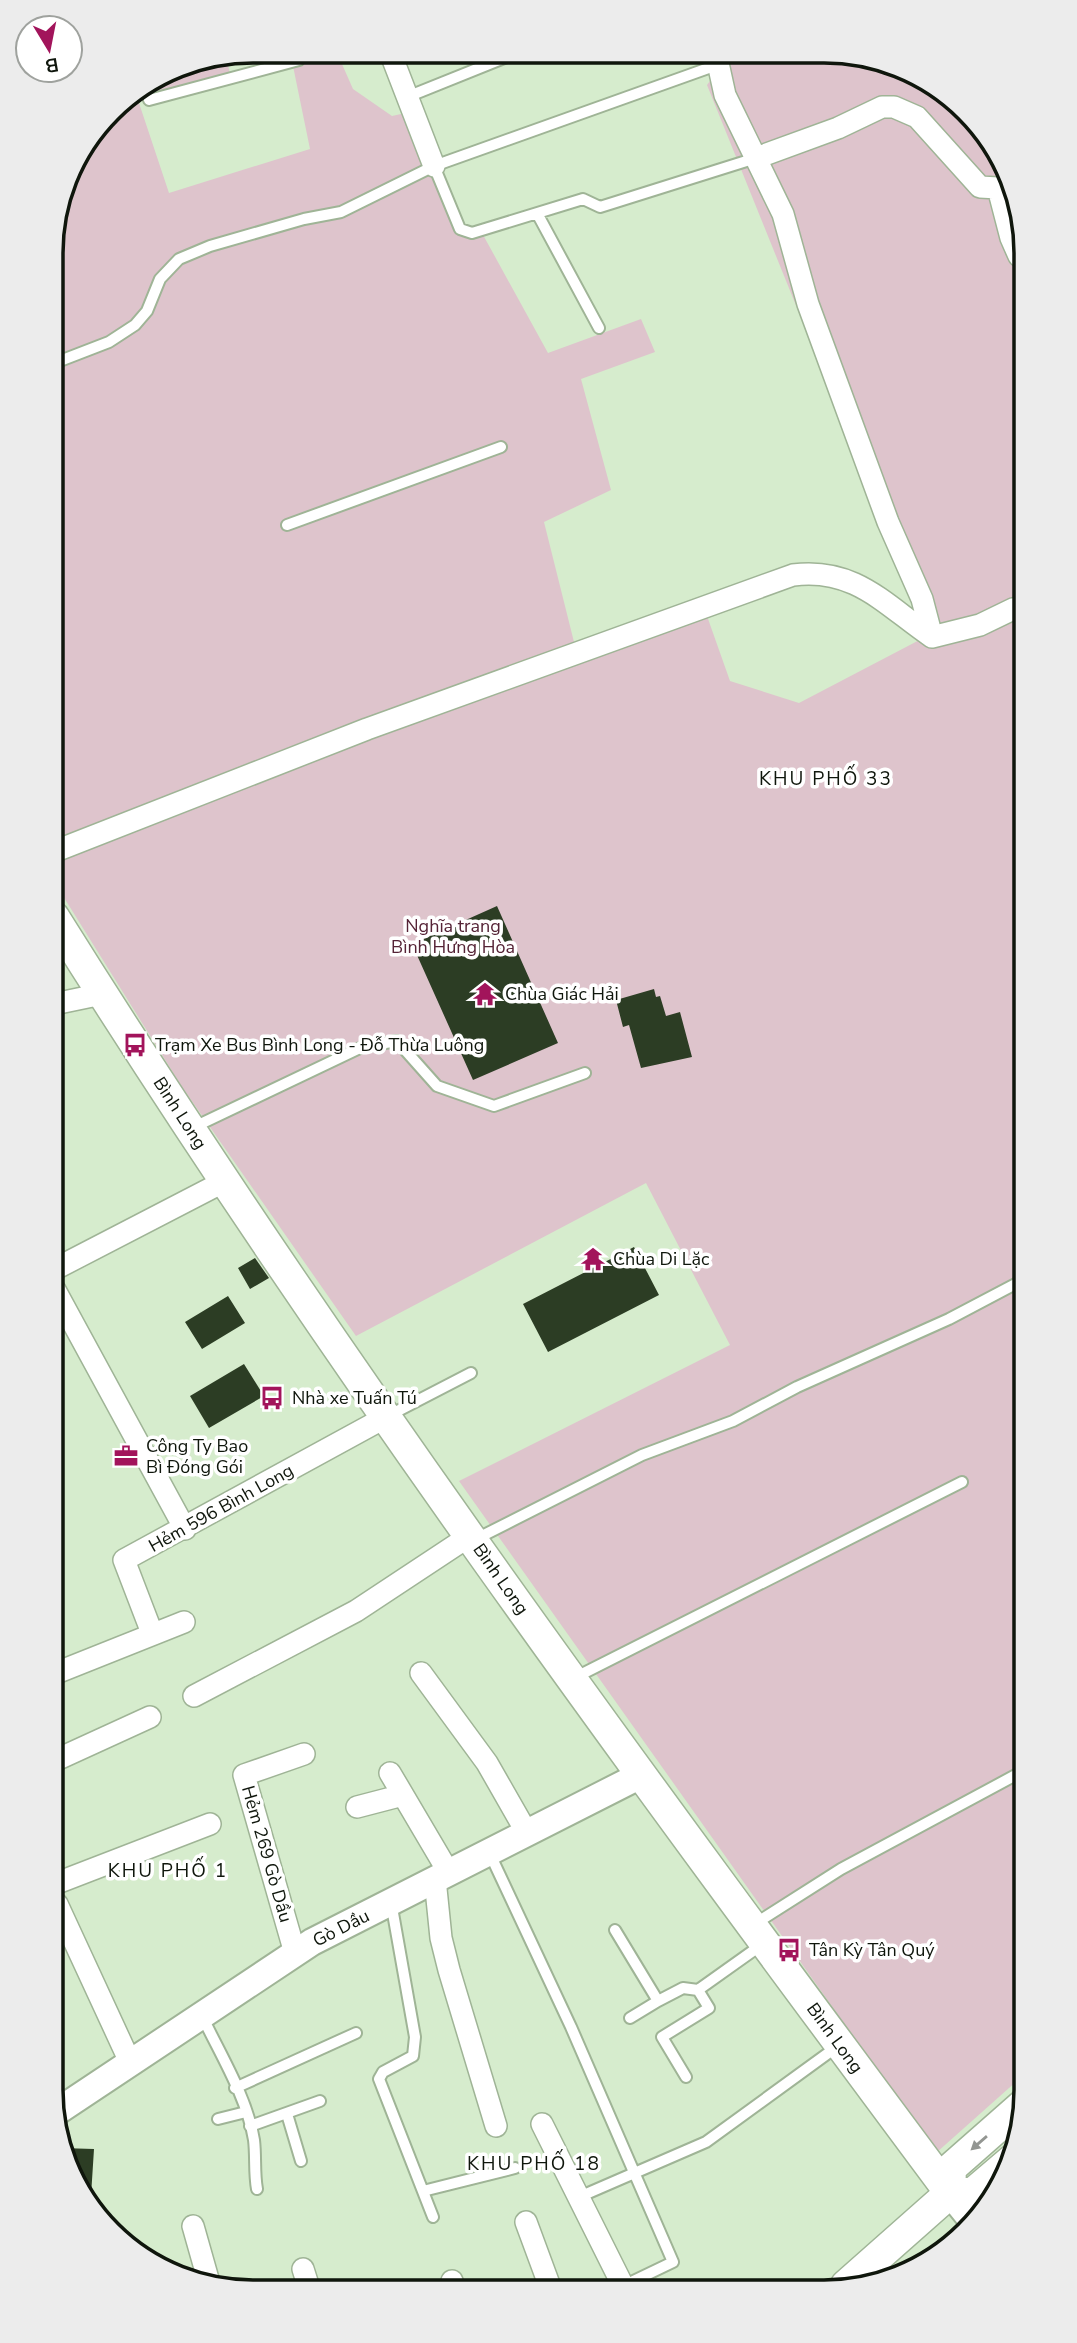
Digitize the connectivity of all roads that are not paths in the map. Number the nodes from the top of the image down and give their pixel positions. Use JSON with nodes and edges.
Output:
{"nodes":[{"id":1,"x":288,"y":63,"type":"edge"},
{"id":2,"x":394,"y":63,"type":"edge"},
{"id":3,"x":492,"y":63,"type":"edge"},
{"id":4,"x":705,"y":63,"type":"edge"},
{"id":5,"x":717,"y":63,"type":"edge"},
{"id":6,"x":407,"y":97,"type":"junction"},
{"id":7,"x":149,"y":100,"type":"dead end"},
{"id":8,"x":756,"y":158,"type":"junction"},
{"id":9,"x":435,"y":166,"type":"junction"},
{"id":10,"x":538,"y":215,"type":"junction"},
{"id":11,"x":1012,"y":229,"type":"edge"},
{"id":12,"x":599,"y":328,"type":"dead end"},
{"id":13,"x":63,"y":360,"type":"edge"},
{"id":14,"x":501,"y":447,"type":"dead end"},
{"id":15,"x":287,"y":525,"type":"dead end"},
{"id":16,"x":1014,"y":609,"type":"edge"},
{"id":17,"x":932,"y":637,"type":"junction"},
{"id":18,"x":63,"y":848,"type":"edge"},
{"id":19,"x":63,"y":931,"type":"edge"},
{"id":20,"x":102,"y":994,"type":"junction"},
{"id":21,"x":63,"y":1002,"type":"edge"},
{"id":22,"x":585,"y":1073,"type":"dead end"},
{"id":23,"x":191,"y":1129,"type":"junction"},
{"id":24,"x":225,"y":1181,"type":"junction"},
{"id":25,"x":63,"y":1265,"type":"edge"},
{"id":26,"x":1014,"y":1285,"type":"edge"},
{"id":27,"x":63,"y":1305,"type":"edge"},
{"id":28,"x":471,"y":1373,"type":"dead end"},
{"id":29,"x":386,"y":1417,"type":"junction"},
{"id":30,"x":962,"y":1482,"type":"dead end"},
{"id":31,"x":185,"y":1530,"type":"junction"},
{"id":32,"x":472,"y":1538,"type":"junction"},
{"id":33,"x":184,"y":1622,"type":"dead end"},
{"id":34,"x":152,"y":1633,"type":"junction"},
{"id":35,"x":63,"y":1670,"type":"edge"},
{"id":36,"x":421,"y":1673,"type":"dead end"},
{"id":37,"x":572,"y":1679,"type":"junction"},
{"id":38,"x":194,"y":1696,"type":"dead end"},
{"id":39,"x":150,"y":1717,"type":"dead end"},
{"id":40,"x":304,"y":1754,"type":"dead end"},
{"id":41,"x":63,"y":1757,"type":"edge"},
{"id":42,"x":390,"y":1773,"type":"dead end"},
{"id":43,"x":641,"y":1775,"type":"junction"},
{"id":44,"x":1014,"y":1776,"type":"edge"},
{"id":45,"x":403,"y":1794,"type":"junction"},
{"id":46,"x":357,"y":1807,"type":"dead end"},
{"id":47,"x":210,"y":1824,"type":"dead end"},
{"id":48,"x":527,"y":1833,"type":"junction"},
{"id":49,"x":489,"y":1852,"type":"junction"},
{"id":50,"x":442,"y":1876,"type":"junction"},
{"id":51,"x":63,"y":1881,"type":"edge"},
{"id":52,"x":391,"y":1902,"type":"junction"},
{"id":53,"x":63,"y":1917,"type":"edge"},
{"id":54,"x":615,"y":1930,"type":"dead end"},
{"id":55,"x":758,"y":1934,"type":"junction"},
{"id":56,"x":295,"y":1953,"type":"junction"},
{"id":57,"x":698,"y":1990,"type":"junction"},
{"id":58,"x":658,"y":2001,"type":"junction"},
{"id":59,"x":201,"y":2014,"type":"junction"},
{"id":60,"x":629,"y":2018,"type":"dead end"},
{"id":61,"x":356,"y":2034,"type":"dead end"},
{"id":62,"x":840,"y":2045,"type":"junction"},
{"id":63,"x":130,"y":2062,"type":"junction"},
{"id":64,"x":685,"y":2077,"type":"dead end"},
{"id":65,"x":235,"y":2088,"type":"junction"},
{"id":66,"x":320,"y":2101,"type":"dead end"},
{"id":67,"x":64,"y":2106,"type":"edge"},
{"id":68,"x":246,"y":2112,"type":"junction"},
{"id":69,"x":287,"y":2114,"type":"junction"},
{"id":70,"x":1012,"y":2114,"type":"edge"},
{"id":71,"x":218,"y":2119,"type":"dead end"},
{"id":72,"x":542,"y":2124,"type":"dead end"},
{"id":73,"x":250,"y":2126,"type":"junction"},
{"id":74,"x":496,"y":2126,"type":"dead end"},
{"id":75,"x":301,"y":2161,"type":"dead end"},
{"id":76,"x":514,"y":2168,"type":"dead end"},
{"id":77,"x":634,"y":2173,"type":"junction"},
{"id":78,"x":994,"y":2175,"type":"edge"},
{"id":79,"x":257,"y":2189,"type":"dead end"},
{"id":80,"x":423,"y":2191,"type":"junction"},
{"id":81,"x":950,"y":2193,"type":"junction"},
{"id":82,"x":579,"y":2197,"type":"junction"},
{"id":83,"x":967,"y":2215,"type":"edge"},
{"id":84,"x":433,"y":2217,"type":"dead end"},
{"id":85,"x":526,"y":2222,"type":"dead end"},
{"id":86,"x":192,"y":2226,"type":"dead end"},
{"id":87,"x":206,"y":2274,"type":"edge"},
{"id":88,"x":855,"y":2277,"type":"edge"},
{"id":89,"x":547,"y":2280,"type":"edge"},
{"id":90,"x":620,"y":2280,"type":"edge"},
{"id":91,"x":636,"y":2280,"type":"edge"}],
"edges":[{"from":1,"to":7,"type":"lane"},
{"from":2,"to":6,"type":"street"},
{"from":3,"to":6,"type":"lane"},
{"from":4,"to":9,"type":"lane"},
{"from":5,"to":8,"type":"street"},
{"from":6,"to":9,"type":"street"},
{"from":8,"to":10,"type":"lane"},
{"from":8,"to":11,"type":"street"},
{"from":8,"to":17,"type":"street"},
{"from":9,"to":10,"type":"lane"},
{"from":9,"to":13,"type":"lane"},
{"from":10,"to":12,"type":"lane"},
{"from":14,"to":15,"type":"lane"},
{"from":16,"to":17,"type":"street"},
{"from":17,"to":18,"type":"street"},
{"from":19,"to":20,"type":"main road","name":"Bình Long"},
{"from":20,"to":21,"type":"street"},
{"from":20,"to":23,"type":"main road","name":"Bình Long"},
{"from":22,"to":23,"type":"lane"},
{"from":23,"to":24,"type":"main road","name":"Bình Long"},
{"from":24,"to":25,"type":"street"},
{"from":24,"to":29,"type":"main road","name":"Bình Long"},
{"from":26,"to":32,"type":"lane"},
{"from":27,"to":31,"type":"street"},
{"from":28,"to":29,"type":"lane"},
{"from":29,"to":31,"type":"street","name":"Hẻm 596 Bình Long"},
{"from":29,"to":32,"type":"main road","name":"Bình Long"},
{"from":30,"to":37,"type":"lane"},
{"from":31,"to":34,"type":"street","name":"Hẻm 596 Bình Long"},
{"from":32,"to":37,"type":"main road","name":"Bình Long"},
{"from":32,"to":38,"type":"street"},
{"from":33,"to":34,"type":"street"},
{"from":34,"to":35,"type":"street"},
{"from":36,"to":48,"type":"street"},
{"from":37,"to":43,"type":"main road","name":"Bình Long"},
{"from":39,"to":41,"type":"street"},
{"from":40,"to":56,"type":"street","name":"Hẻm 269 Gò Dầu"},
{"from":42,"to":45,"type":"street"},
{"from":43,"to":48,"type":"street","name":"Gò Dầu"},
{"from":43,"to":55,"type":"main road","name":"Bình Long"},
{"from":44,"to":55,"type":"lane"},
{"from":45,"to":46,"type":"street"},
{"from":45,"to":50,"type":"street"},
{"from":47,"to":51,"type":"street"},
{"from":48,"to":49,"type":"street","name":"Gò Dầu"},
{"from":49,"to":50,"type":"street","name":"Gò Dầu"},
{"from":49,"to":77,"type":"lane"},
{"from":50,"to":52,"type":"street","name":"Gò Dầu"},
{"from":50,"to":74,"type":"street"},
{"from":52,"to":56,"type":"street","name":"Gò Dầu"},
{"from":52,"to":80,"type":"lane"},
{"from":53,"to":63,"type":"street"},
{"from":54,"to":58,"type":"lane"},
{"from":55,"to":57,"type":"lane"},
{"from":55,"to":62,"type":"main road","name":"Bình Long"},
{"from":56,"to":59,"type":"street","name":"Gò Dầu"},
{"from":57,"to":58,"type":"lane"},
{"from":57,"to":64,"type":"lane"},
{"from":58,"to":60,"type":"lane"},
{"from":59,"to":63,"type":"street","name":"Gò Dầu"},
{"from":59,"to":65,"type":"lane"},
{"from":61,"to":65,"type":"lane"},
{"from":62,"to":77,"type":"lane"},
{"from":62,"to":81,"type":"main road","name":"Bình Long"},
{"from":63,"to":67,"type":"street","name":"Gò Dầu"},
{"from":65,"to":68,"type":"lane"},
{"from":66,"to":69,"type":"lane"},
{"from":68,"to":71,"type":"lane"},
{"from":68,"to":73,"type":"lane"},
{"from":69,"to":73,"type":"lane"},
{"from":69,"to":75,"type":"lane"},
{"from":70,"to":81,"type":"main road","one_way":true},
{"from":72,"to":82,"type":"street"},
{"from":73,"to":79,"type":"lane"},
{"from":76,"to":80,"type":"lane"},
{"from":77,"to":82,"type":"lane"},
{"from":77,"to":91,"type":"lane"},
{"from":78,"to":81,"type":"main road"},
{"from":80,"to":84,"type":"lane"},
{"from":81,"to":83,"type":"street","name":"Bình Long"},
{"from":81,"to":88,"type":"main road"},
{"from":82,"to":90,"type":"street"},
{"from":85,"to":89,"type":"street"},
{"from":86,"to":87,"type":"street"}]}
